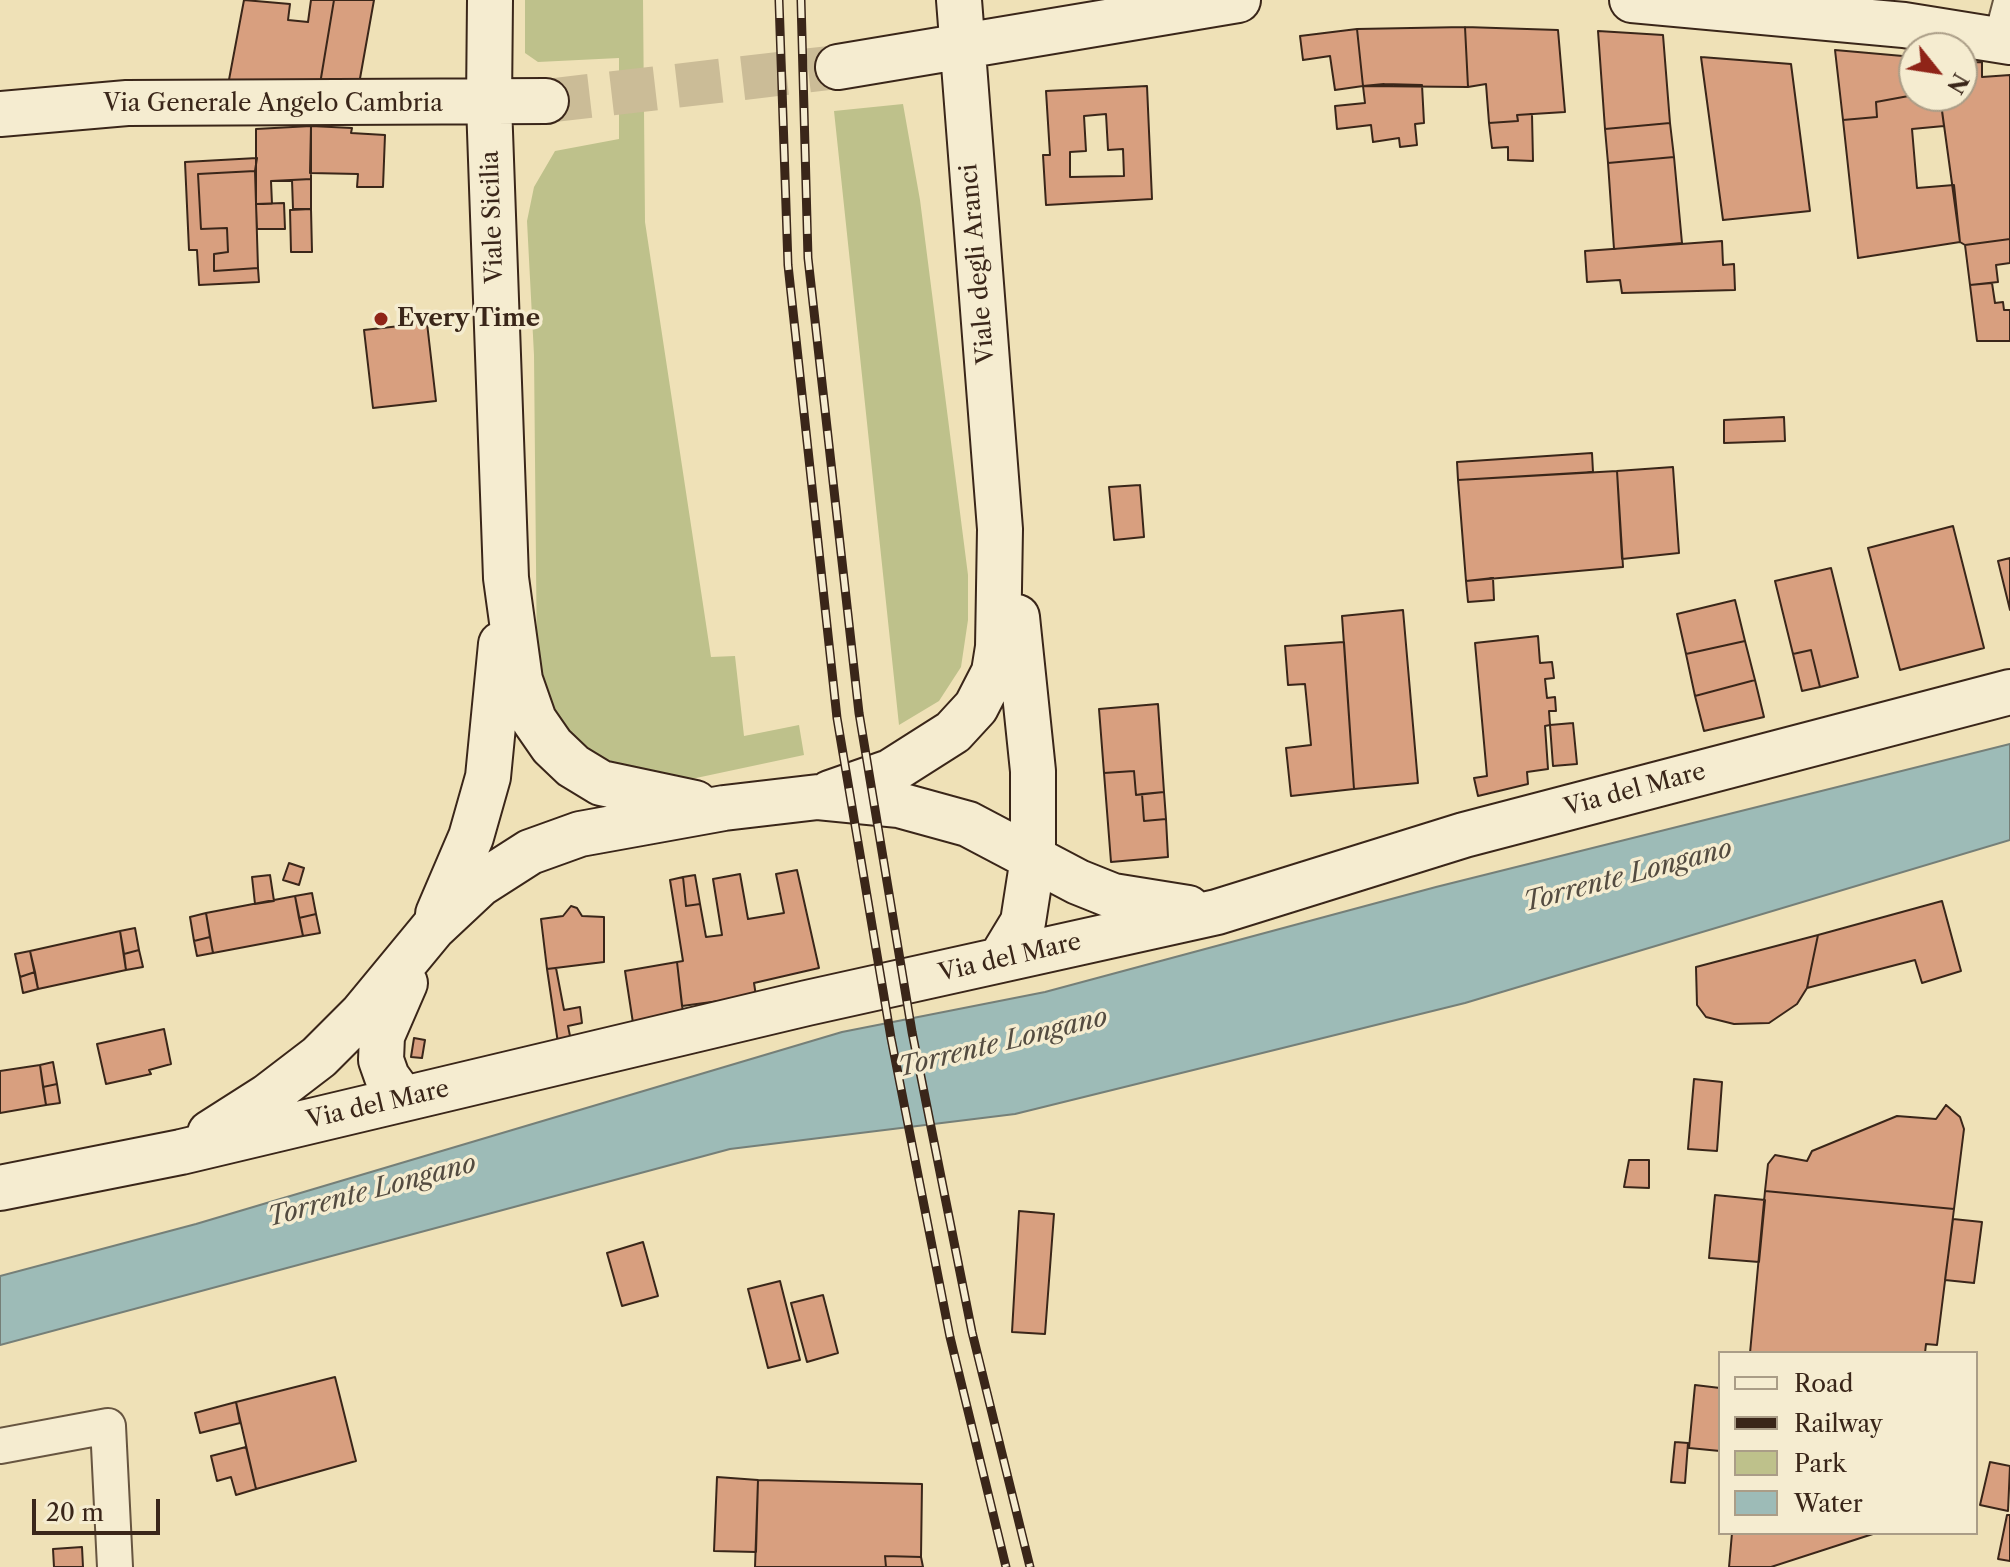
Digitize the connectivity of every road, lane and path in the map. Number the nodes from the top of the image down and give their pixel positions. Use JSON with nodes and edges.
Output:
{"nodes":[{"id":1,"x":490,"y":0,"type":"edge"},
{"id":2,"x":959,"y":0,"type":"edge"},
{"id":3,"x":1238,"y":0,"type":"edge"},
{"id":4,"x":1632,"y":0,"type":"edge"},
{"id":5,"x":2007,"y":30,"type":"edge"},
{"id":6,"x":960,"y":44,"type":"junction"},
{"id":7,"x":838,"y":67,"type":"tunnel mouth"},
{"id":8,"x":546,"y":101,"type":"tunnel mouth"},
{"id":9,"x":489,"y":104,"type":"junction"},
{"id":10,"x":0,"y":114,"type":"edge"},
{"id":11,"x":1000,"y":529,"type":"junction"},
{"id":12,"x":506,"y":578,"type":"junction"},
{"id":13,"x":2010,"y":692,"type":"edge"},
{"id":14,"x":818,"y":797,"type":"junction"},
{"id":15,"x":724,"y":808,"type":"junction"},
{"id":16,"x":1033,"y":858,"type":"junction"},
{"id":17,"x":1217,"y":912,"type":"junction"},
{"id":18,"x":433,"y":928,"type":"junction"},
{"id":19,"x":1000,"y":960,"type":"junction"},
{"id":20,"x":403,"y":1099,"type":"junction"},
{"id":21,"x":181,"y":1152,"type":"junction"},
{"id":22,"x":0,"y":1188,"type":"edge"},
{"id":23,"x":0,"y":1446,"type":"edge"},
{"id":24,"x":115,"y":1567,"type":"edge"}],
"edges":[{"from":1,"to":9,"type":"street","name":"Viale Sicilia"},
{"from":2,"to":6,"type":"street","name":"Viale degli Aranci"},
{"from":3,"to":6,"type":"street"},
{"from":4,"to":5,"type":"street"},
{"from":6,"to":7,"type":"street"},
{"from":6,"to":11,"type":"street","name":"Viale degli Aranci"},
{"from":8,"to":9,"type":"street","name":"Via Generale Angelo Cambria"},
{"from":9,"to":10,"type":"street","name":"Via Generale Angelo Cambria"},
{"from":9,"to":12,"type":"street","name":"Viale Sicilia"},
{"from":11,"to":14,"type":"street"},
{"from":11,"to":16,"type":"street"},
{"from":12,"to":15,"type":"street"},
{"from":12,"to":18,"type":"street"},
{"from":13,"to":17,"type":"street","name":"Via del Mare"},
{"from":14,"to":15,"type":"street"},
{"from":14,"to":16,"type":"street"},
{"from":15,"to":18,"type":"street"},
{"from":16,"to":17,"type":"street"},
{"from":16,"to":19,"type":"street"},
{"from":17,"to":19,"type":"street","name":"Via del Mare"},
{"from":18,"to":20,"type":"street"},
{"from":18,"to":21,"type":"street"},
{"from":19,"to":20,"type":"street","name":"Via del Mare"},
{"from":20,"to":21,"type":"street","name":"Via del Mare"},
{"from":21,"to":22,"type":"street","name":"Via del Mare"},
{"from":23,"to":24,"type":"street"}]}
